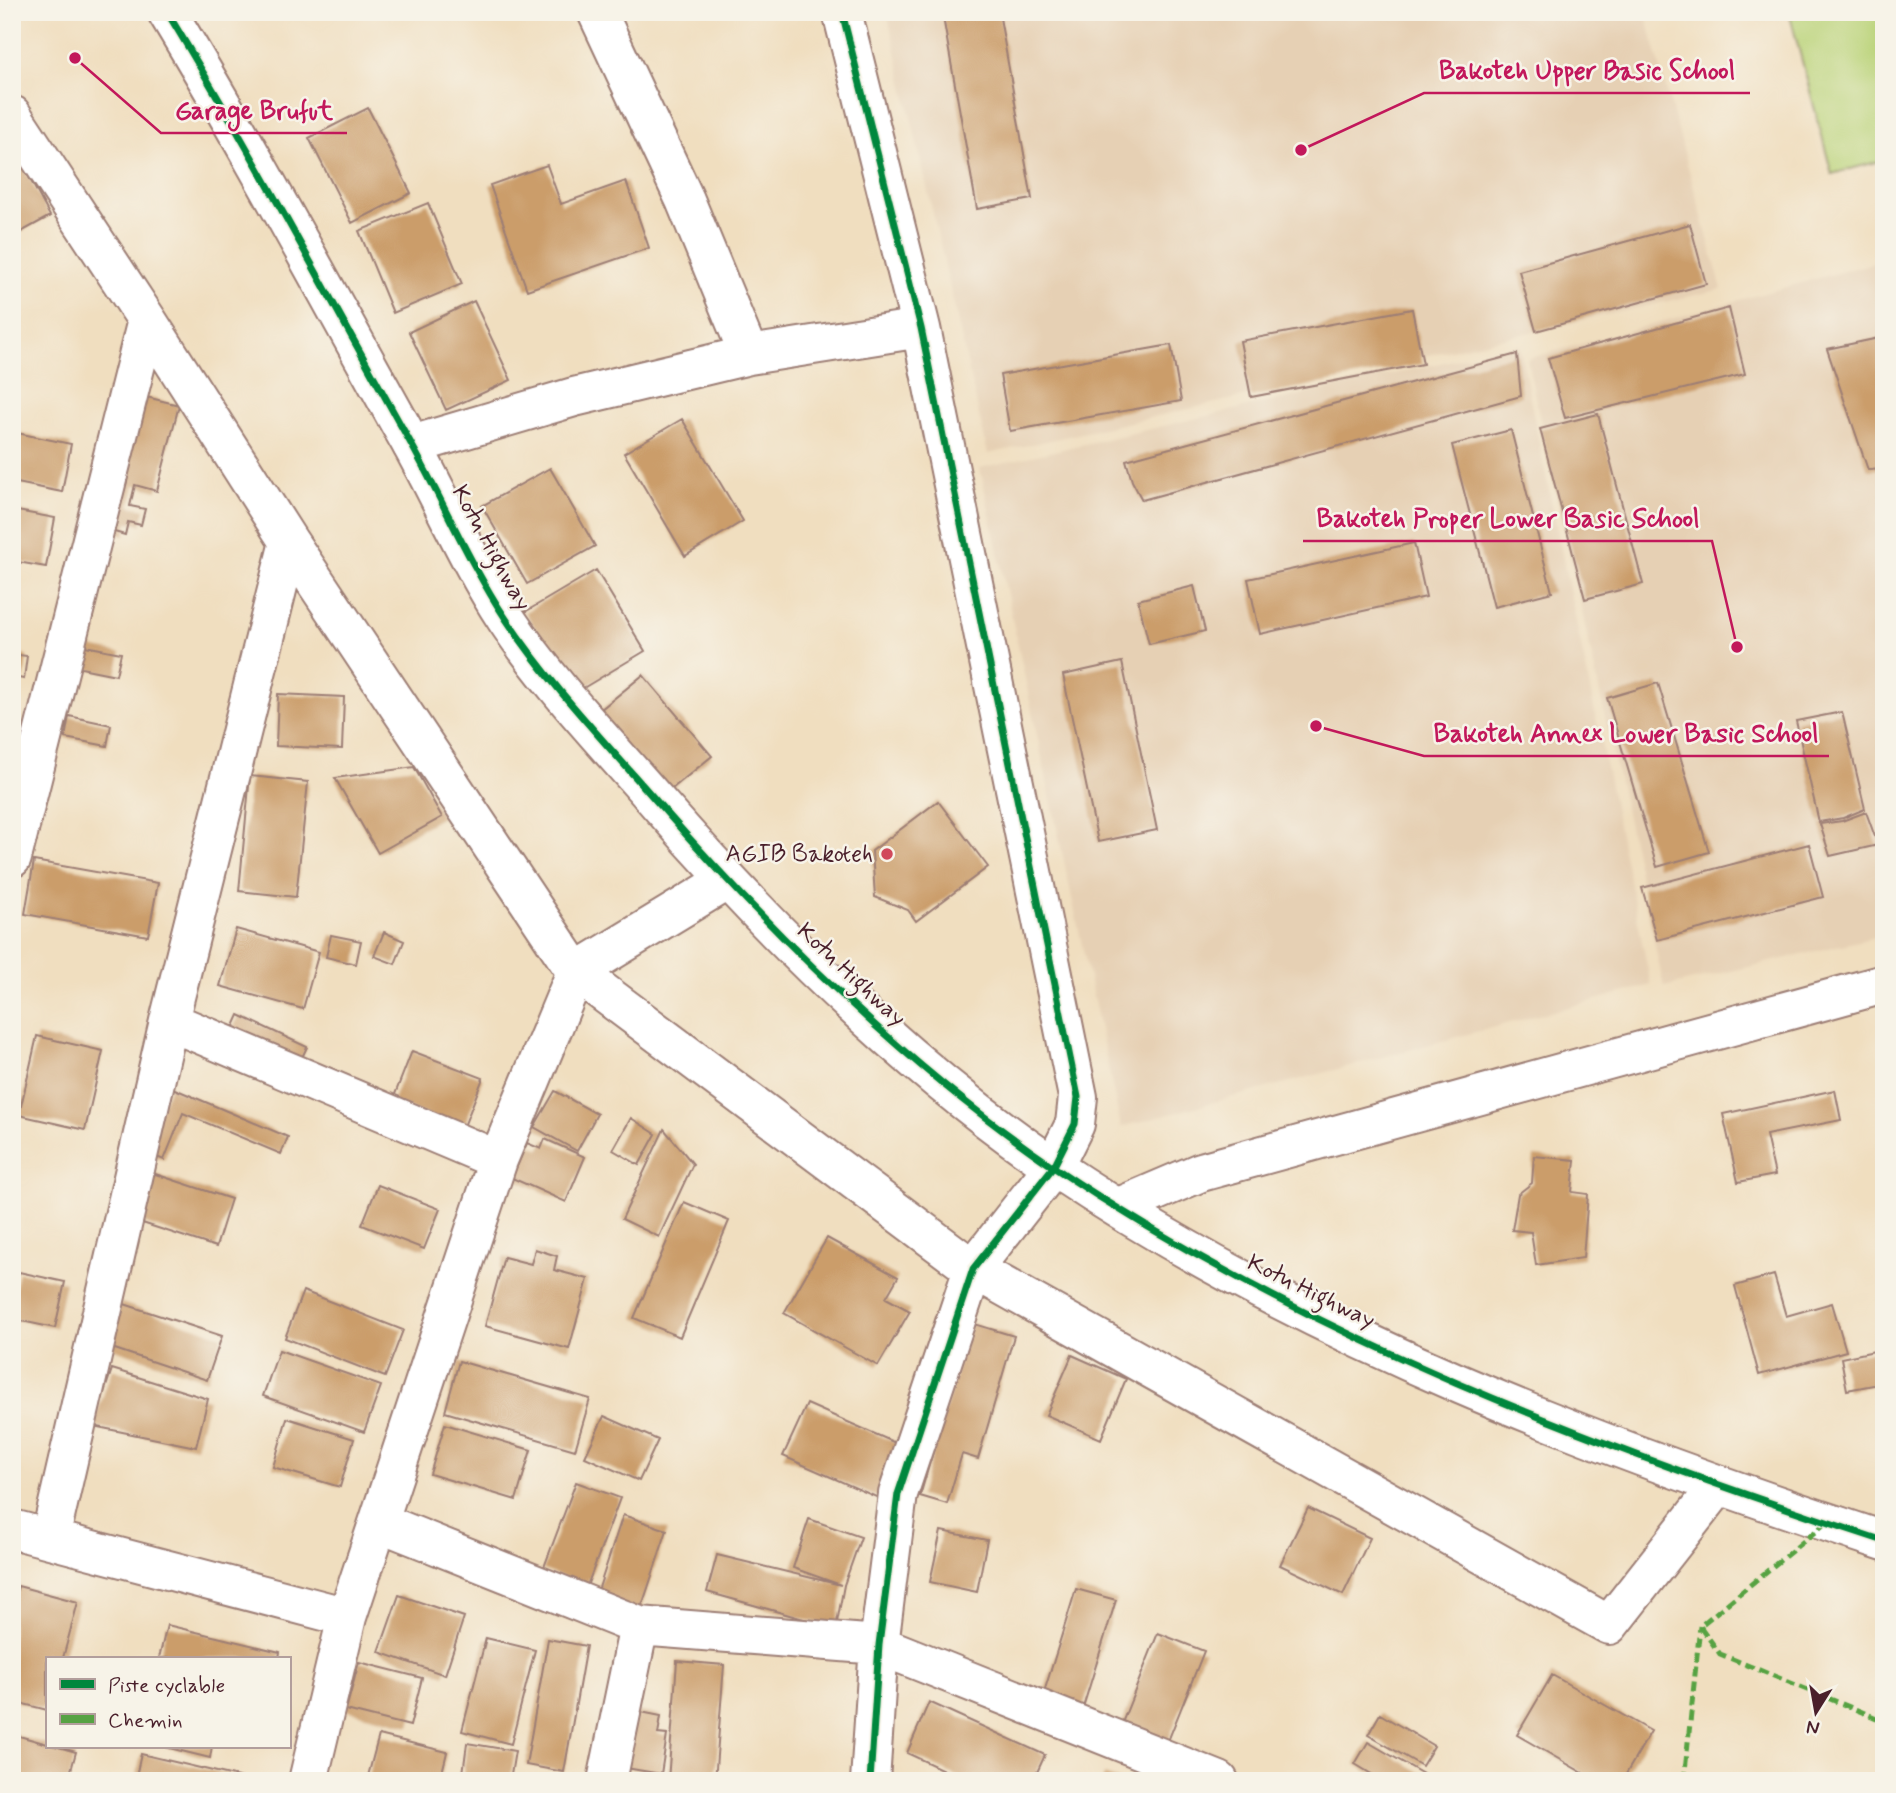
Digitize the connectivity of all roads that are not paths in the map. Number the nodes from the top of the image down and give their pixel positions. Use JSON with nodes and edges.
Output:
{"nodes":[{"id":1,"x":167,"y":12,"type":"edge"},
{"id":2,"x":597,"y":12,"type":"edge"},
{"id":3,"x":842,"y":12,"type":"edge"},
{"id":4,"x":12,"y":115,"type":"edge"},
{"id":5,"x":147,"y":320,"type":"junction"},
{"id":6,"x":921,"y":328,"type":"junction"},
{"id":7,"x":749,"y":355,"type":"junction"},
{"id":8,"x":412,"y":445,"type":"junction"},
{"id":9,"x":289,"y":542,"type":"junction"},
{"id":10,"x":12,"y":858,"type":"edge"},
{"id":11,"x":726,"y":881,"type":"junction"},
{"id":12,"x":576,"y":972,"type":"junction"},
{"id":13,"x":1884,"y":984,"type":"edge"},
{"id":14,"x":169,"y":1021,"type":"junction"},
{"id":15,"x":499,"y":1160,"type":"junction"},
{"id":16,"x":1054,"y":1167,"type":"junction"},
{"id":17,"x":1119,"y":1208,"type":"junction"},
{"id":18,"x":973,"y":1269,"type":"junction"},
{"id":19,"x":1719,"y":1485,"type":"junction"},
{"id":20,"x":379,"y":1521,"type":"junction"},
{"id":21,"x":12,"y":1529,"type":"edge"},
{"id":22,"x":50,"y":1539,"type":"junction"},
{"id":23,"x":1884,"y":1541,"type":"edge"},
{"id":24,"x":347,"y":1617,"type":"junction"},
{"id":25,"x":639,"y":1626,"type":"junction"},
{"id":26,"x":879,"y":1644,"type":"junction"},
{"id":27,"x":308,"y":1781,"type":"edge"},
{"id":28,"x":607,"y":1781,"type":"edge"},
{"id":29,"x":870,"y":1781,"type":"edge"},
{"id":30,"x":1219,"y":1781,"type":"edge"}],
"edges":[{"from":1,"to":8,"type":"street","name":"Kotu Highway"},
{"from":2,"to":7,"type":"street"},
{"from":3,"to":6,"type":"street"},
{"from":4,"to":5,"type":"street"},
{"from":5,"to":9,"type":"street"},
{"from":5,"to":10,"type":"street"},
{"from":6,"to":7,"type":"street"},
{"from":6,"to":16,"type":"street"},
{"from":7,"to":8,"type":"street"},
{"from":8,"to":11,"type":"street","name":"Kotu Highway"},
{"from":9,"to":12,"type":"street"},
{"from":9,"to":14,"type":"street"},
{"from":11,"to":12,"type":"street"},
{"from":11,"to":16,"type":"street","name":"Kotu Highway"},
{"from":12,"to":15,"type":"street"},
{"from":12,"to":18,"type":"street"},
{"from":13,"to":17,"type":"street"},
{"from":14,"to":15,"type":"street"},
{"from":14,"to":22,"type":"street"},
{"from":15,"to":20,"type":"street"},
{"from":16,"to":17,"type":"street","name":"Kotu Highway"},
{"from":16,"to":18,"type":"street"},
{"from":17,"to":19,"type":"street","name":"Kotu Highway"},
{"from":18,"to":19,"type":"street"},
{"from":18,"to":26,"type":"street"},
{"from":19,"to":23,"type":"street","name":"Kotu Highway"},
{"from":20,"to":24,"type":"street"},
{"from":20,"to":25,"type":"street"},
{"from":21,"to":22,"type":"street"},
{"from":22,"to":24,"type":"street"},
{"from":24,"to":27,"type":"street"},
{"from":25,"to":26,"type":"street"},
{"from":25,"to":28,"type":"street"},
{"from":26,"to":29,"type":"street"},
{"from":26,"to":30,"type":"street"}]}
